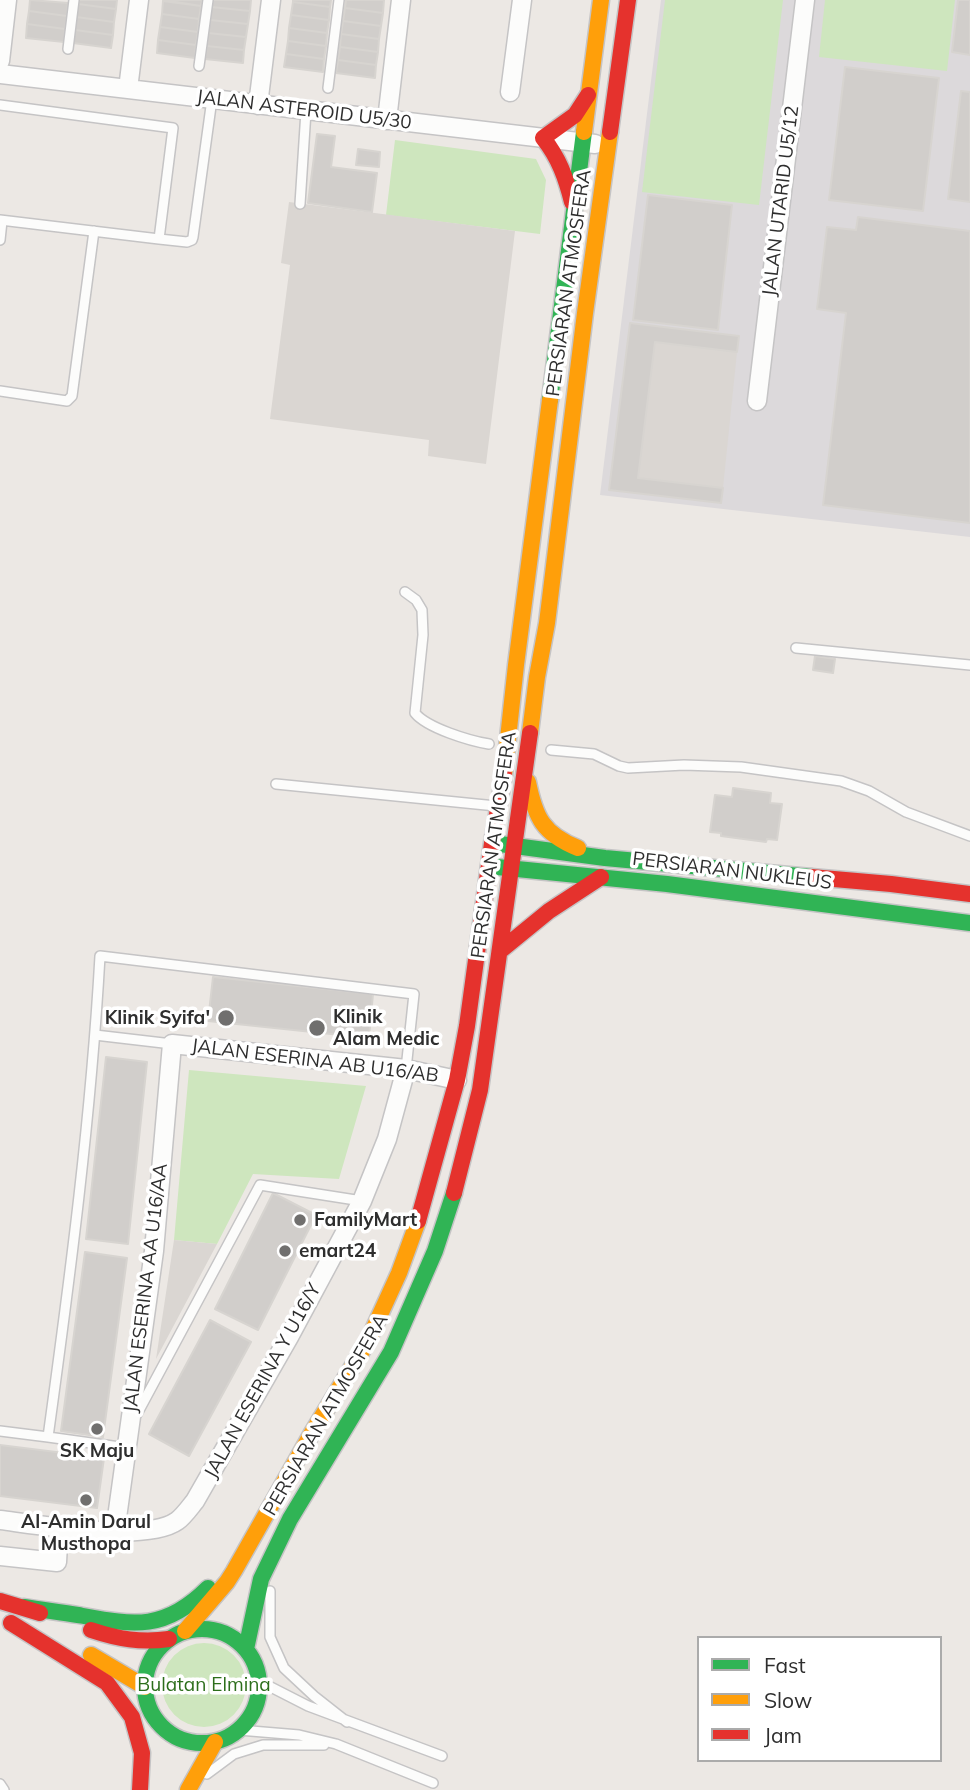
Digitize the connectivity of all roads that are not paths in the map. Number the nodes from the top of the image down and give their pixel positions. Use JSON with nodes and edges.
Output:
{"nodes":[{"id":1,"x":8,"y":0,"type":"edge"},
{"id":2,"x":74,"y":0,"type":"edge"},
{"id":3,"x":139,"y":0,"type":"edge"},
{"id":4,"x":208,"y":0,"type":"edge"},
{"id":5,"x":271,"y":0,"type":"edge"},
{"id":6,"x":339,"y":0,"type":"edge"},
{"id":7,"x":401,"y":0,"type":"edge"},
{"id":8,"x":522,"y":0,"type":"edge"},
{"id":9,"x":601,"y":0,"type":"edge"},
{"id":10,"x":628,"y":0,"type":"edge"},
{"id":11,"x":805,"y":0,"type":"edge"},
{"id":12,"x":68,"y":49,"type":"dead end"},
{"id":13,"x":0,"y":61,"type":"edge"},
{"id":14,"x":199,"y":66,"type":"dead end"},
{"id":15,"x":0,"y":74,"type":"edge"},
{"id":16,"x":328,"y":88,"type":"dead end"},
{"id":17,"x":128,"y":89,"type":"junction"},
{"id":18,"x":510,"y":92,"type":"dead end"},
{"id":19,"x":590,"y":92,"type":"junction"},
{"id":20,"x":212,"y":99,"type":"junction"},
{"id":21,"x":0,"y":105,"type":"edge"},
{"id":22,"x":258,"y":105,"type":"junction"},
{"id":23,"x":306,"y":111,"type":"junction"},
{"id":24,"x":387,"y":120,"type":"junction"},
{"id":25,"x":543,"y":138,"type":"junction"},
{"id":26,"x":583,"y":143,"type":"junction"},
{"id":27,"x":608,"y":145,"type":"junction"},
{"id":28,"x":300,"y":204,"type":"dead end"},
{"id":29,"x":574,"y":213,"type":"junction"},
{"id":30,"x":1,"y":220,"type":"edge"},
{"id":31,"x":94,"y":231,"type":"junction"},
{"id":32,"x":159,"y":239,"type":"junction"},
{"id":33,"x":0,"y":240,"type":"edge"},
{"id":34,"x":0,"y":391,"type":"edge"},
{"id":35,"x":757,"y":401,"type":"dead end"},
{"id":36,"x":405,"y":592,"type":"dead end"},
{"id":37,"x":796,"y":648,"type":"dead end"},
{"id":38,"x":970,"y":665,"type":"edge"},
{"id":39,"x":489,"y":744,"type":"dead end"},
{"id":40,"x":551,"y":750,"type":"dead end"},
{"id":41,"x":526,"y":771,"type":"junction"},
{"id":42,"x":276,"y":784,"type":"dead end"},
{"id":43,"x":498,"y":806,"type":"junction"},
{"id":44,"x":970,"y":836,"type":"edge"},
{"id":45,"x":492,"y":843,"type":"junction"},
{"id":46,"x":515,"y":846,"type":"junction"},
{"id":47,"x":605,"y":858,"type":"junction"},
{"id":48,"x":489,"y":867,"type":"junction"},
{"id":49,"x":513,"y":869,"type":"junction"},
{"id":50,"x":601,"y":877,"type":"junction"},
{"id":51,"x":970,"y":894,"type":"edge"},
{"id":52,"x":970,"y":923,"type":"edge"},
{"id":53,"x":500,"y":951,"type":"junction"},
{"id":54,"x":95,"y":1035,"type":"junction"},
{"id":55,"x":172,"y":1044,"type":"junction"},
{"id":56,"x":405,"y":1069,"type":"junction"},
{"id":57,"x":457,"y":1080,"type":"junction"},
{"id":58,"x":362,"y":1201,"type":"junction"},
{"id":59,"x":130,"y":1428,"type":"junction"},
{"id":60,"x":0,"y":1432,"type":"edge"},
{"id":61,"x":48,"y":1437,"type":"junction"},
{"id":62,"x":127,"y":1448,"type":"junction"},
{"id":63,"x":279,"y":1492,"type":"junction"},
{"id":64,"x":290,"y":1518,"type":"junction"},
{"id":65,"x":0,"y":1520,"type":"edge"},
{"id":66,"x":59,"y":1527,"type":"junction"},
{"id":67,"x":115,"y":1532,"type":"junction"},
{"id":68,"x":0,"y":1556,"type":"edge"},
{"id":69,"x":276,"y":1569,"type":"dead end"},
{"id":70,"x":272,"y":1581,"type":"dead end"},
{"id":71,"x":0,"y":1601,"type":"edge"},
{"id":72,"x":24,"y":1608,"type":"junction"},
{"id":73,"x":6,"y":1622,"type":"edge"},
{"id":74,"x":185,"y":1631,"type":"junction"},
{"id":75,"x":169,"y":1639,"type":"junction"},
{"id":76,"x":246,"y":1649,"type":"junction"},
{"id":77,"x":259,"y":1681,"type":"junction"},
{"id":78,"x":145,"y":1687,"type":"junction"},
{"id":79,"x":155,"y":1719,"type":"junction"},
{"id":80,"x":347,"y":1722,"type":"junction"},
{"id":81,"x":239,"y":1730,"type":"junction"},
{"id":82,"x":215,"y":1742,"type":"junction"},
{"id":83,"x":160,"y":1743,"type":"dead end"},
{"id":84,"x":340,"y":1745,"type":"junction"},
{"id":85,"x":442,"y":1756,"type":"dead end"},
{"id":86,"x":433,"y":1783,"type":"dead end"},
{"id":87,"x":0,"y":1784,"type":"edge"},
{"id":88,"x":4,"y":1790,"type":"edge"},
{"id":89,"x":140,"y":1790,"type":"edge"},
{"id":90,"x":190,"y":1790,"type":"edge"}],
"edges":[{"from":1,"to":13,"type":"street"},
{"from":2,"to":12,"type":"lane"},
{"from":3,"to":17,"type":"street"},
{"from":4,"to":14,"type":"lane"},
{"from":5,"to":22,"type":"street"},
{"from":6,"to":16,"type":"lane"},
{"from":7,"to":24,"type":"street"},
{"from":8,"to":18,"type":"street"},
{"from":9,"to":19,"type":"street","name":"PERSIARAN ATMOSFERA"},
{"from":10,"to":27,"type":"street","name":"PERSIARAN ATMOSFERA"},
{"from":11,"to":35,"type":"street","name":"JALAN UTARID U5/12"},
{"from":15,"to":17,"type":"street","name":"JALAN ASTEROID U5/30"},
{"from":17,"to":20,"type":"street","name":"JALAN ASTEROID U5/30"},
{"from":19,"to":25,"type":"street"},
{"from":19,"to":26,"type":"street","name":"PERSIARAN ATMOSFERA"},
{"from":20,"to":22,"type":"street","name":"JALAN ASTEROID U5/30"},
{"from":20,"to":32,"type":"lane"},
{"from":21,"to":32,"type":"lane"},
{"from":22,"to":23,"type":"street","name":"JALAN ASTEROID U5/30"},
{"from":23,"to":24,"type":"street","name":"JALAN ASTEROID U5/30"},
{"from":23,"to":28,"type":"lane"},
{"from":24,"to":25,"type":"street","name":"JALAN ASTEROID U5/30"},
{"from":25,"to":26,"type":"street","name":"JALAN ASTEROID U5/30"},
{"from":25,"to":29,"type":"street"},
{"from":26,"to":27,"type":"street","name":"JALAN ASTEROID U5/30"},
{"from":26,"to":29,"type":"street","name":"PERSIARAN ATMOSFERA"},
{"from":27,"to":41,"type":"street","name":"PERSIARAN ATMOSFERA"},
{"from":29,"to":43,"type":"street","name":"PERSIARAN ATMOSFERA"},
{"from":30,"to":31,"type":"lane"},
{"from":30,"to":33,"type":"lane"},
{"from":31,"to":32,"type":"lane"},
{"from":31,"to":34,"type":"lane"},
{"from":36,"to":39,"type":"lane"},
{"from":37,"to":38,"type":"lane"},
{"from":40,"to":44,"type":"lane"},
{"from":41,"to":46,"type":"street","name":"PERSIARAN ATMOSFERA"},
{"from":41,"to":47,"type":"street"},
{"from":42,"to":43,"type":"lane"},
{"from":43,"to":45,"type":"street","name":"PERSIARAN ATMOSFERA"},
{"from":45,"to":46,"type":"street","name":"PERSIARAN NUKLEUS"},
{"from":45,"to":48,"type":"street","name":"PERSIARAN ATMOSFERA"},
{"from":46,"to":47,"type":"street","name":"PERSIARAN NUKLEUS"},
{"from":46,"to":49,"type":"street","name":"PERSIARAN ATMOSFERA"},
{"from":47,"to":51,"type":"street","name":"PERSIARAN NUKLEUS"},
{"from":48,"to":49,"type":"street","name":"PERSIARAN NUKLEUS"},
{"from":48,"to":57,"type":"street","name":"PERSIARAN ATMOSFERA"},
{"from":49,"to":50,"type":"street","name":"PERSIARAN NUKLEUS"},
{"from":49,"to":53,"type":"street","name":"PERSIARAN ATMOSFERA"},
{"from":50,"to":52,"type":"street","name":"PERSIARAN NUKLEUS"},
{"from":50,"to":53,"type":"street"},
{"from":53,"to":64,"type":"street","name":"PERSIARAN ATMOSFERA"},
{"from":54,"to":55,"type":"lane"},
{"from":54,"to":56,"type":"lane"},
{"from":54,"to":61,"type":"lane"},
{"from":55,"to":56,"type":"street","name":"JALAN ESERINA AB U16/AB"},
{"from":55,"to":59,"type":"street","name":"JALAN ESERINA AA U16/AA"},
{"from":56,"to":57,"type":"street","name":"JALAN ESERINA AB U16/AB"},
{"from":56,"to":58,"type":"street","name":"JALAN ESERINA Y U16/Y"},
{"from":57,"to":63,"type":"street","name":"PERSIARAN ATMOSFERA"},
{"from":58,"to":59,"type":"lane"},
{"from":58,"to":67,"type":"street","name":"JALAN ESERINA Y U16/Y"},
{"from":59,"to":62,"type":"street","name":"JALAN ESERINA AA U16/AA"},
{"from":60,"to":61,"type":"lane"},
{"from":61,"to":62,"type":"lane"},
{"from":62,"to":67,"type":"street","name":"JALAN ESERINA AA U16/AA"},
{"from":63,"to":72,"type":"street"},
{"from":63,"to":74,"type":"street","name":"PERSIARAN ATMOSFERA"},
{"from":64,"to":69,"type":"lane"},
{"from":64,"to":76,"type":"street","name":"PERSIARAN ATMOSFERA"},
{"from":65,"to":66,"type":"street","name":"JALAN ESERINA Y U16/Y"},
{"from":66,"to":67,"type":"street","name":"JALAN ESERINA Y U16/Y"},
{"from":66,"to":68,"type":"street"},
{"from":70,"to":80,"type":"lane"},
{"from":71,"to":72,"type":"street"},
{"from":72,"to":75,"type":"street"},
{"from":73,"to":78,"type":"street"},
{"from":73,"to":89,"type":"street"},
{"from":74,"to":75,"type":"street"},
{"from":74,"to":76,"type":"street"},
{"from":75,"to":78,"type":"street"},
{"from":76,"to":77,"type":"street"},
{"from":77,"to":80,"type":"lane"},
{"from":77,"to":81,"type":"street"},
{"from":78,"to":79,"type":"street"},
{"from":79,"to":82,"type":"street"},
{"from":79,"to":83,"type":"street"},
{"from":80,"to":85,"type":"lane"},
{"from":81,"to":82,"type":"street"},
{"from":81,"to":84,"type":"lane"},
{"from":82,"to":90,"type":"street"},
{"from":84,"to":86,"type":"lane"},
{"from":84,"to":90,"type":"lane"},
{"from":87,"to":88,"type":"lane"}]}
